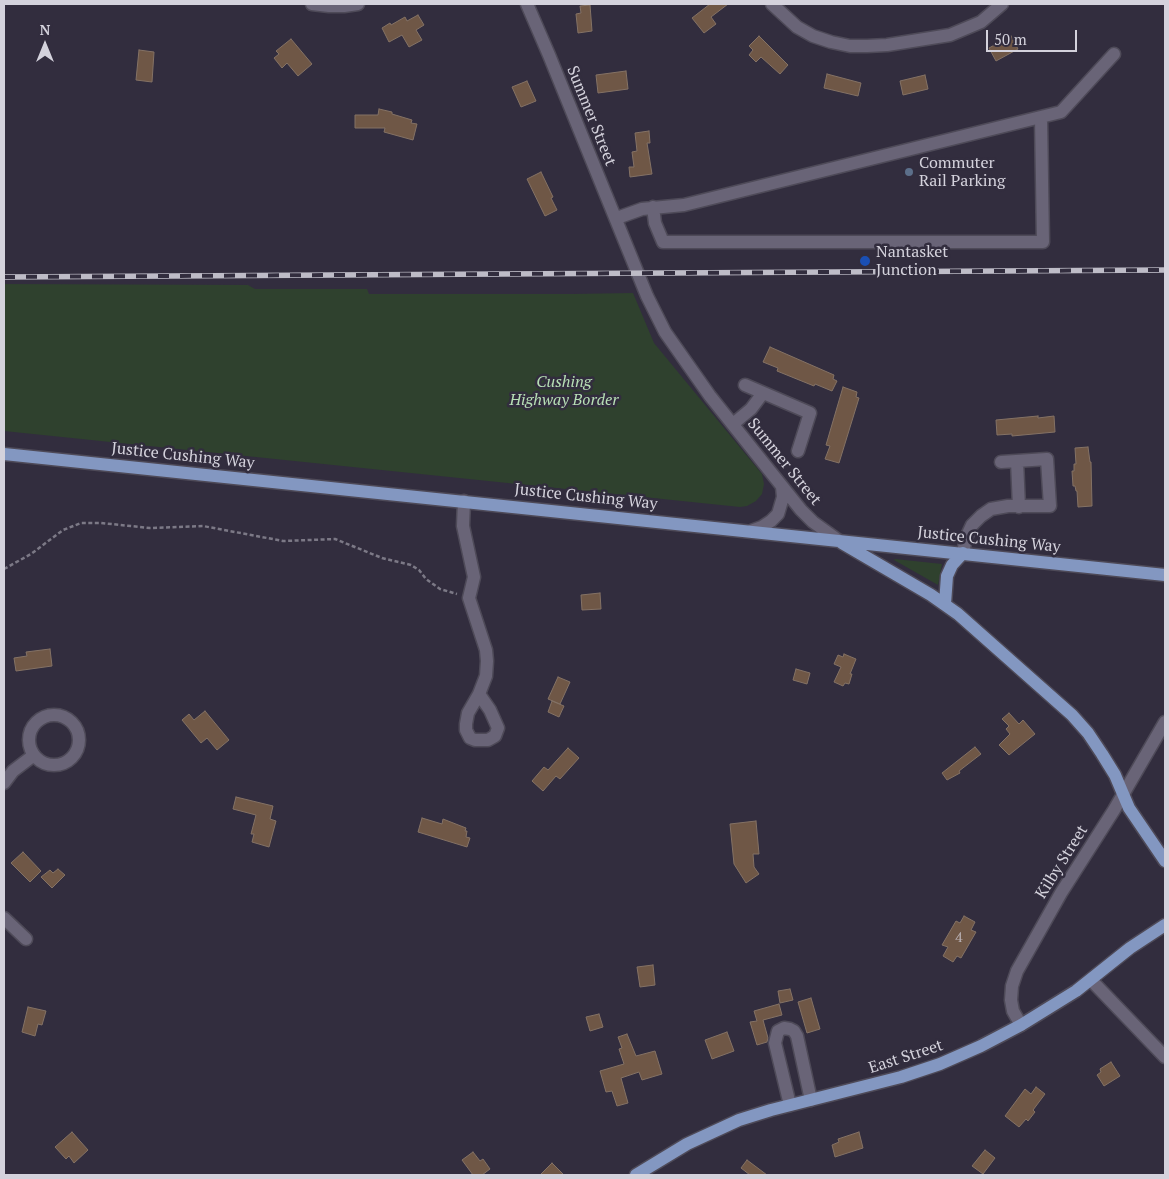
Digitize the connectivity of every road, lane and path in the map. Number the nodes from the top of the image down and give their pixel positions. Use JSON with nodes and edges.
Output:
{"nodes":[{"id":1,"x":312,"y":4,"type":"edge"},
{"id":2,"x":358,"y":4,"type":"edge"},
{"id":3,"x":527,"y":4,"type":"edge"},
{"id":4,"x":772,"y":4,"type":"edge"},
{"id":5,"x":1002,"y":4,"type":"edge"},
{"id":6,"x":1114,"y":54,"type":"dead end"},
{"id":7,"x":1041,"y":118,"type":"junction"},
{"id":8,"x":653,"y":207,"type":"junction"},
{"id":9,"x":617,"y":218,"type":"junction"},
{"id":10,"x":745,"y":385,"type":"dead end"},
{"id":11,"x":763,"y":393,"type":"junction"},
{"id":12,"x":733,"y":424,"type":"junction"},
{"id":13,"x":798,"y":452,"type":"dead end"},
{"id":14,"x":4,"y":454,"type":"edge"},
{"id":15,"x":1017,"y":461,"type":"junction"},
{"id":16,"x":1001,"y":462,"type":"dead end"},
{"id":17,"x":782,"y":487,"type":"junction"},
{"id":18,"x":464,"y":501,"type":"junction"},
{"id":19,"x":1020,"y":506,"type":"junction"},
{"id":20,"x":751,"y":531,"type":"junction"},
{"id":21,"x":838,"y":540,"type":"junction"},
{"id":22,"x":963,"y":553,"type":"junction"},
{"id":23,"x":4,"y":569,"type":"edge"},
{"id":24,"x":1165,"y":575,"type":"edge"},
{"id":25,"x":469,"y":596,"type":"junction"},
{"id":26,"x":945,"y":604,"type":"junction"},
{"id":27,"x":479,"y":694,"type":"dead end"},
{"id":28,"x":1165,"y":722,"type":"edge"},
{"id":29,"x":34,"y":755,"type":"dead end"},
{"id":30,"x":4,"y":783,"type":"edge"},
{"id":31,"x":1123,"y":794,"type":"junction"},
{"id":32,"x":1165,"y":861,"type":"edge"},
{"id":33,"x":4,"y":918,"type":"edge"},
{"id":34,"x":1165,"y":925,"type":"edge"},
{"id":35,"x":26,"y":939,"type":"dead end"},
{"id":36,"x":1091,"y":980,"type":"junction"},
{"id":37,"x":1020,"y":1025,"type":"junction"},
{"id":38,"x":1165,"y":1057,"type":"edge"},
{"id":39,"x":811,"y":1100,"type":"junction"},
{"id":40,"x":790,"y":1105,"type":"junction"},
{"id":41,"x":636,"y":1175,"type":"edge"}],
"edges":[{"from":1,"to":2,"type":"street"},
{"from":3,"to":9,"type":"street","name":"Summer Street"},
{"from":4,"to":5,"type":"street"},
{"from":6,"to":7,"type":"street"},
{"from":7,"to":8,"type":"street"},
{"from":7,"to":8,"type":"street"},
{"from":8,"to":9,"type":"street"},
{"from":9,"to":12,"type":"street","name":"Summer Street"},
{"from":10,"to":11,"type":"street"},
{"from":11,"to":12,"type":"street"},
{"from":11,"to":13,"type":"street"},
{"from":12,"to":17,"type":"street","name":"Summer Street"},
{"from":14,"to":18,"type":"main road","name":"Justice Cushing Way"},
{"from":15,"to":16,"type":"street"},
{"from":15,"to":19,"type":"street"},
{"from":15,"to":19,"type":"street"},
{"from":17,"to":20,"type":"street"},
{"from":17,"to":21,"type":"street","name":"Summer Street"},
{"from":18,"to":20,"type":"main road","name":"Justice Cushing Way"},
{"from":18,"to":25,"type":"street"},
{"from":19,"to":22,"type":"street"},
{"from":20,"to":21,"type":"main road","name":"Justice Cushing Way"},
{"from":21,"to":22,"type":"main road","name":"Justice Cushing Way"},
{"from":21,"to":26,"type":"main road","name":"Summer Street"},
{"from":22,"to":24,"type":"main road","name":"Justice Cushing Way"},
{"from":22,"to":26,"type":"main road"},
{"from":23,"to":25,"type":"path"},
{"from":25,"to":27,"type":"street"},
{"from":26,"to":31,"type":"main road","name":"Summer Street"},
{"from":28,"to":31,"type":"street","name":"Kilby Street"},
{"from":29,"to":30,"type":"street"},
{"from":31,"to":32,"type":"main road","name":"Summer Street"},
{"from":31,"to":37,"type":"street","name":"Kilby Street"},
{"from":33,"to":35,"type":"street"},
{"from":34,"to":36,"type":"main road","name":"East Street"},
{"from":36,"to":37,"type":"main road","name":"East Street"},
{"from":36,"to":38,"type":"street"},
{"from":37,"to":39,"type":"main road","name":"East Street"},
{"from":39,"to":40,"type":"main road","name":"East Street"},
{"from":39,"to":40,"type":"street"},
{"from":40,"to":41,"type":"main road","name":"East Street"}]}
